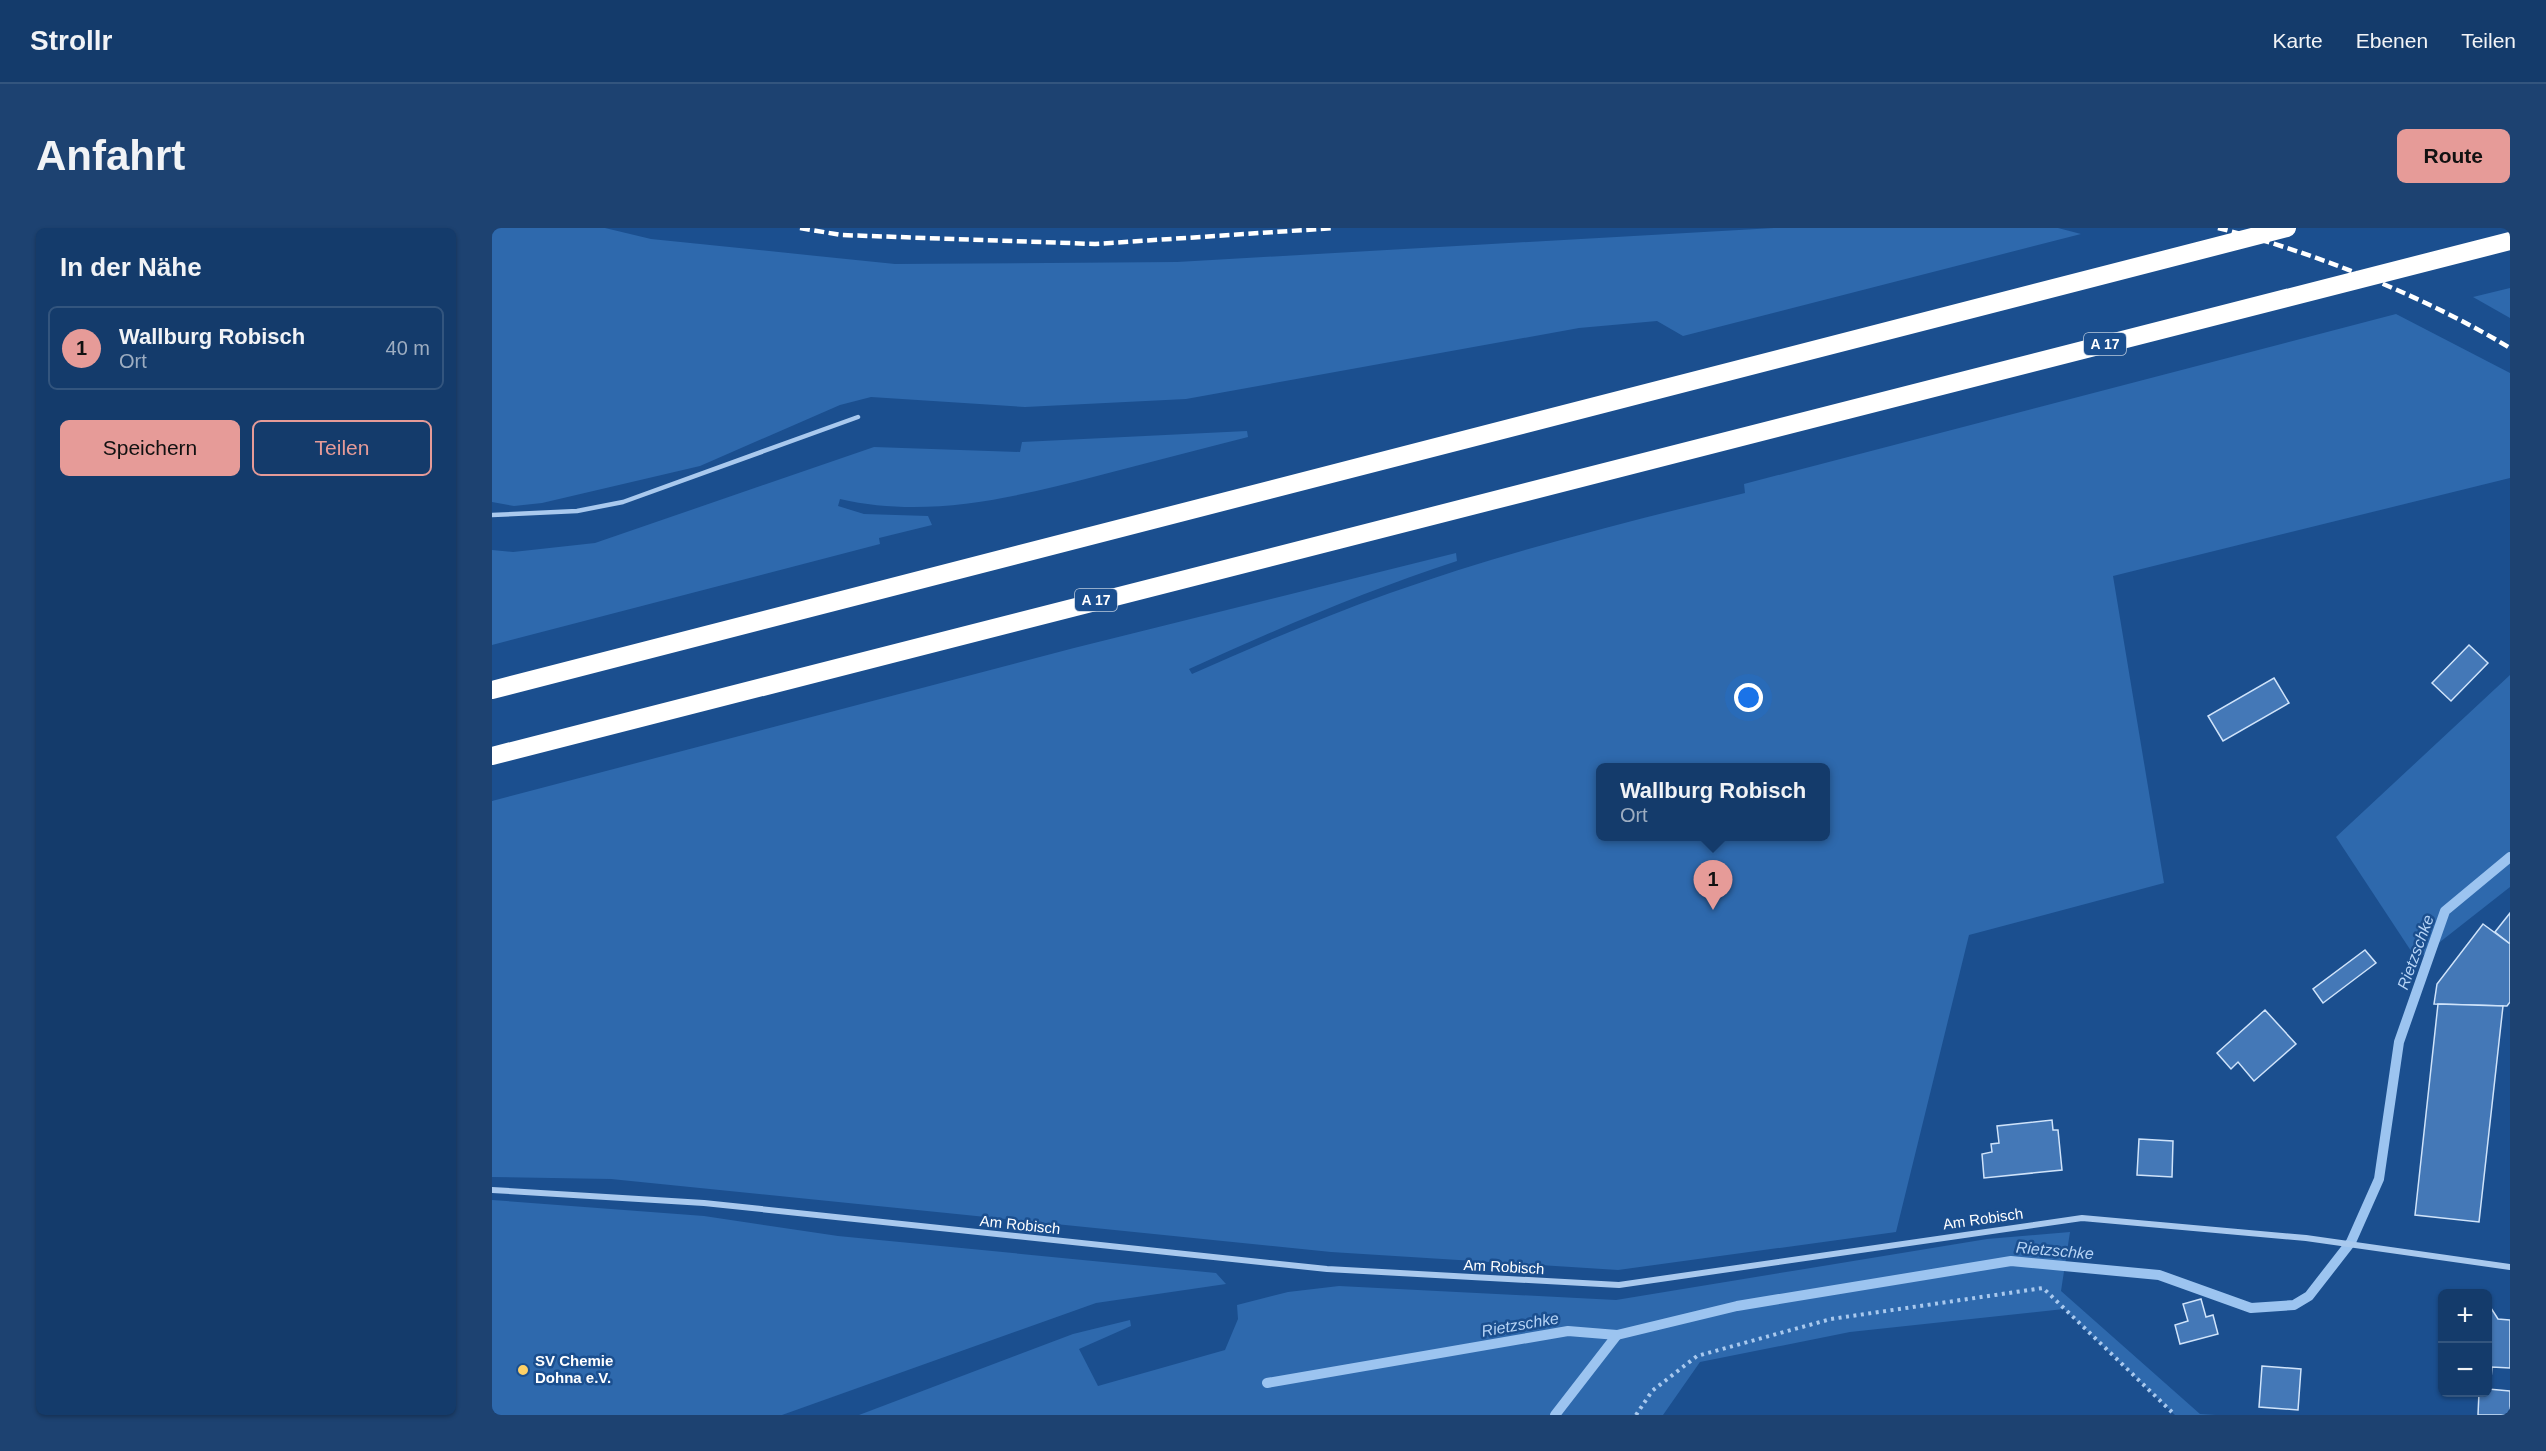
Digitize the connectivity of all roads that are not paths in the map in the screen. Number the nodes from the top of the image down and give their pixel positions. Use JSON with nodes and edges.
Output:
{"nodes":[{"id":1,"x":2287,"y":228,"type":"edge"},
{"id":2,"x":2510,"y":241,"type":"edge"},
{"id":3,"x":858,"y":417,"type":"dead end"},
{"id":4,"x":492,"y":515,"type":"edge"},
{"id":5,"x":492,"y":690,"type":"edge"},
{"id":6,"x":492,"y":756,"type":"edge"},
{"id":7,"x":492,"y":1190,"type":"edge"},
{"id":8,"x":2510,"y":1267,"type":"edge"}],
"edges":[{"from":1,"to":5,"type":"highway"},
{"from":2,"to":6,"type":"highway","number":"A 17"},
{"from":3,"to":4,"type":"lane"},
{"from":7,"to":8,"type":"street","name":"Am Robisch"}]}
